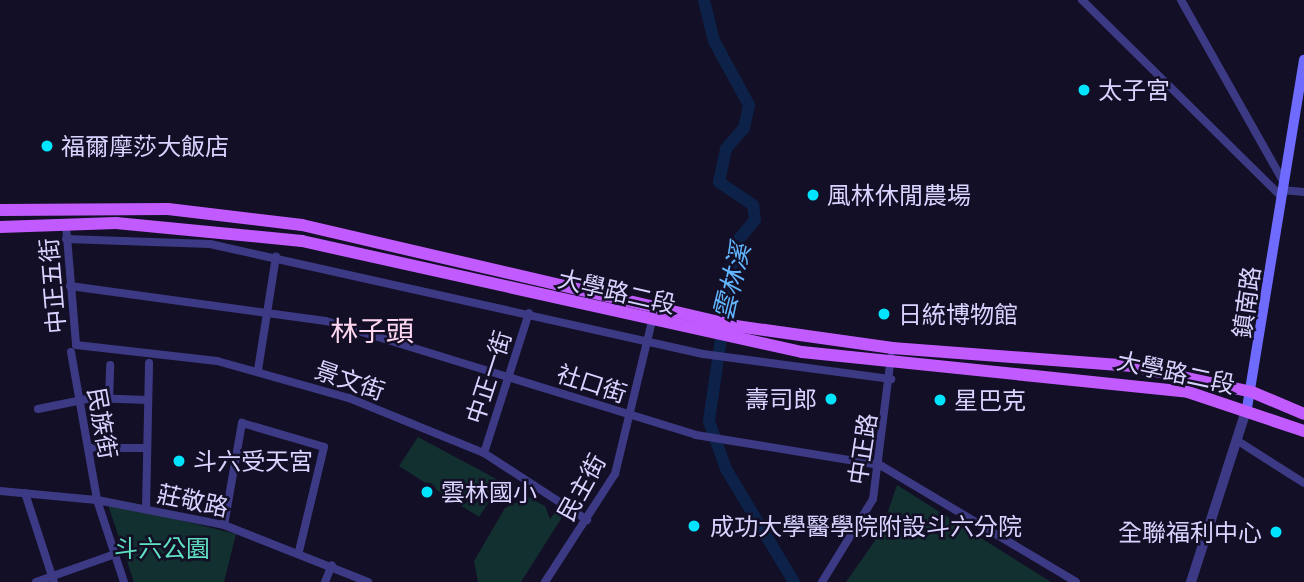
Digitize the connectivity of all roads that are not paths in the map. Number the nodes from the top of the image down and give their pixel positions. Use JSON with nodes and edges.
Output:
{"nodes":[{"id":1,"x":1082,"y":0,"type":"edge"},
{"id":2,"x":1181,"y":0,"type":"edge"},
{"id":3,"x":1304,"y":60,"type":"edge"},
{"id":4,"x":1282,"y":190,"type":"junction"},
{"id":5,"x":1304,"y":192,"type":"edge"},
{"id":6,"x":0,"y":210,"type":"edge"},
{"id":7,"x":245,"y":218,"type":"junction"},
{"id":8,"x":66,"y":225,"type":"junction"},
{"id":9,"x":0,"y":227,"type":"edge"},
{"id":10,"x":245,"y":233,"type":"junction"},
{"id":11,"x":66,"y":239,"type":"junction"},
{"id":12,"x":276,"y":256,"type":"junction"},
{"id":13,"x":70,"y":286,"type":"junction"},
{"id":14,"x":571,"y":286,"type":"junction"},
{"id":15,"x":566,"y":301,"type":"junction"},
{"id":16,"x":269,"y":309,"type":"junction"},
{"id":17,"x":529,"y":313,"type":"junction"},
{"id":18,"x":652,"y":321,"type":"junction"},
{"id":19,"x":648,"y":342,"type":"junction"},
{"id":20,"x":74,"y":348,"type":"junction"},
{"id":21,"x":892,"y":348,"type":"junction"},
{"id":22,"x":149,"y":363,"type":"dead end"},
{"id":23,"x":890,"y":364,"type":"junction"},
{"id":24,"x":110,"y":365,"type":"dead end"},
{"id":25,"x":1132,"y":366,"type":"junction"},
{"id":26,"x":258,"y":370,"type":"junction"},
{"id":27,"x":509,"y":376,"type":"junction"},
{"id":28,"x":891,"y":379,"type":"junction"},
{"id":29,"x":1129,"y":381,"type":"junction"},
{"id":30,"x":1252,"y":392,"type":"junction"},
{"id":31,"x":79,"y":400,"type":"junction"},
{"id":32,"x":109,"y":400,"type":"junction"},
{"id":33,"x":148,"y":400,"type":"junction"},
{"id":34,"x":1247,"y":408,"type":"junction"},
{"id":35,"x":38,"y":409,"type":"dead end"},
{"id":36,"x":1304,"y":414,"type":"edge"},
{"id":37,"x":630,"y":415,"type":"junction"},
{"id":38,"x":1304,"y":431,"type":"edge"},
{"id":39,"x":1238,"y":440,"type":"junction"},
{"id":40,"x":88,"y":448,"type":"junction"},
{"id":41,"x":147,"y":448,"type":"junction"},
{"id":42,"x":484,"y":453,"type":"junction"},
{"id":43,"x":880,"y":465,"type":"junction"},
{"id":44,"x":1304,"y":483,"type":"edge"},
{"id":45,"x":0,"y":491,"type":"edge"},
{"id":46,"x":25,"y":493,"type":"junction"},
{"id":47,"x":97,"y":500,"type":"junction"},
{"id":48,"x":146,"y":509,"type":"junction"},
{"id":49,"x":587,"y":520,"type":"junction"},
{"id":50,"x":224,"y":525,"type":"junction"},
{"id":51,"x":299,"y":551,"type":"junction"},
{"id":52,"x":115,"y":554,"type":"junction"},
{"id":53,"x":332,"y":565,"type":"junction"},
{"id":54,"x":52,"y":579,"type":"edge"},
{"id":55,"x":36,"y":582,"type":"edge"},
{"id":56,"x":124,"y":582,"type":"edge"},
{"id":57,"x":325,"y":582,"type":"edge"},
{"id":58,"x":368,"y":582,"type":"edge"},
{"id":59,"x":545,"y":582,"type":"edge"},
{"id":60,"x":822,"y":582,"type":"edge"},
{"id":61,"x":1076,"y":582,"type":"edge"},
{"id":62,"x":1191,"y":582,"type":"edge"}],
"edges":[{"from":1,"to":4,"type":"street"},
{"from":2,"to":4,"type":"street"},
{"from":3,"to":4,"type":"main road","name":"鎮南路"},
{"from":4,"to":5,"type":"street"},
{"from":4,"to":30,"type":"main road","name":"鎮南路"},
{"from":6,"to":7,"type":"main road","name":"大學路二段"},
{"from":7,"to":10,"type":"main road"},
{"from":7,"to":14,"type":"main road","name":"大學路二段"},
{"from":8,"to":9,"type":"main road","name":"大學路二段"},
{"from":8,"to":10,"type":"main road","name":"大學路二段"},
{"from":8,"to":11,"type":"street","name":"中正五街"},
{"from":10,"to":15,"type":"main road","name":"大學路二段"},
{"from":11,"to":12,"type":"street","name":"大學路二段"},
{"from":11,"to":13,"type":"street","name":"中正五街"},
{"from":12,"to":16,"type":"street"},
{"from":12,"to":17,"type":"street","name":"大學路二段"},
{"from":13,"to":16,"type":"street","name":"社口街"},
{"from":13,"to":20,"type":"street","name":"中正五街"},
{"from":14,"to":15,"type":"main road"},
{"from":14,"to":21,"type":"main road","name":"大學路二段"},
{"from":15,"to":18,"type":"main road","name":"大學路二段"},
{"from":16,"to":26,"type":"street"},
{"from":16,"to":27,"type":"street","name":"社口街"},
{"from":17,"to":19,"type":"street","name":"大學路二段"},
{"from":17,"to":27,"type":"street","name":"中正一街"},
{"from":18,"to":19,"type":"street","name":"民主街"},
{"from":18,"to":23,"type":"main road","name":"大學路二段"},
{"from":19,"to":28,"type":"street","name":"大學路二段"},
{"from":19,"to":37,"type":"street","name":"民主街"},
{"from":20,"to":26,"type":"street","name":"景文街"},
{"from":20,"to":31,"type":"street","name":"民族街"},
{"from":21,"to":23,"type":"street","name":"中正路"},
{"from":21,"to":25,"type":"main road","name":"大學路二段"},
{"from":22,"to":33,"type":"street","name":"民族街"},
{"from":23,"to":28,"type":"street","name":"中正路"},
{"from":23,"to":29,"type":"main road","name":"大學路二段"},
{"from":24,"to":32,"type":"street"},
{"from":25,"to":29,"type":"main road"},
{"from":25,"to":30,"type":"main road","name":"大學路二段"},
{"from":26,"to":42,"type":"street","name":"景文街"},
{"from":27,"to":37,"type":"street","name":"社口街"},
{"from":27,"to":42,"type":"street","name":"中正一街"},
{"from":28,"to":43,"type":"street","name":"中正路"},
{"from":29,"to":34,"type":"main road","name":"大學路二段"},
{"from":30,"to":34,"type":"main road","name":"鎮南路"},
{"from":30,"to":36,"type":"main road","name":"大學路二段"},
{"from":31,"to":32,"type":"street"},
{"from":31,"to":35,"type":"street"},
{"from":31,"to":40,"type":"street","name":"民族街"},
{"from":32,"to":33,"type":"street"},
{"from":33,"to":41,"type":"street","name":"民族街"},
{"from":34,"to":38,"type":"main road","name":"大學路二段"},
{"from":34,"to":39,"type":"street","name":"鎮南路"},
{"from":37,"to":43,"type":"street","name":"社口街"},
{"from":37,"to":49,"type":"street","name":"民主街"},
{"from":39,"to":44,"type":"street"},
{"from":39,"to":62,"type":"street","name":"鎮南路"},
{"from":40,"to":41,"type":"street"},
{"from":40,"to":47,"type":"street","name":"民族街"},
{"from":41,"to":48,"type":"street","name":"民族街"},
{"from":42,"to":49,"type":"street","name":"景文街"},
{"from":43,"to":60,"type":"street","name":"中正路"},
{"from":43,"to":61,"type":"street","name":"社口街"},
{"from":45,"to":46,"type":"street","name":"莊敬路"},
{"from":46,"to":47,"type":"street","name":"莊敬路"},
{"from":46,"to":54,"type":"street"},
{"from":47,"to":48,"type":"street","name":"莊敬路"},
{"from":47,"to":52,"type":"street","name":"民族街"},
{"from":48,"to":50,"type":"street","name":"莊敬路"},
{"from":49,"to":59,"type":"street","name":"民主街"},
{"from":50,"to":51,"type":"street","name":"莊敬路"},
{"from":50,"to":51,"type":"street"},
{"from":51,"to":53,"type":"street","name":"莊敬路"},
{"from":52,"to":54,"type":"street"},
{"from":52,"to":56,"type":"street","name":"民族街"},
{"from":53,"to":57,"type":"street"},
{"from":53,"to":58,"type":"street","name":"莊敬路"},
{"from":54,"to":55,"type":"street"}]}
